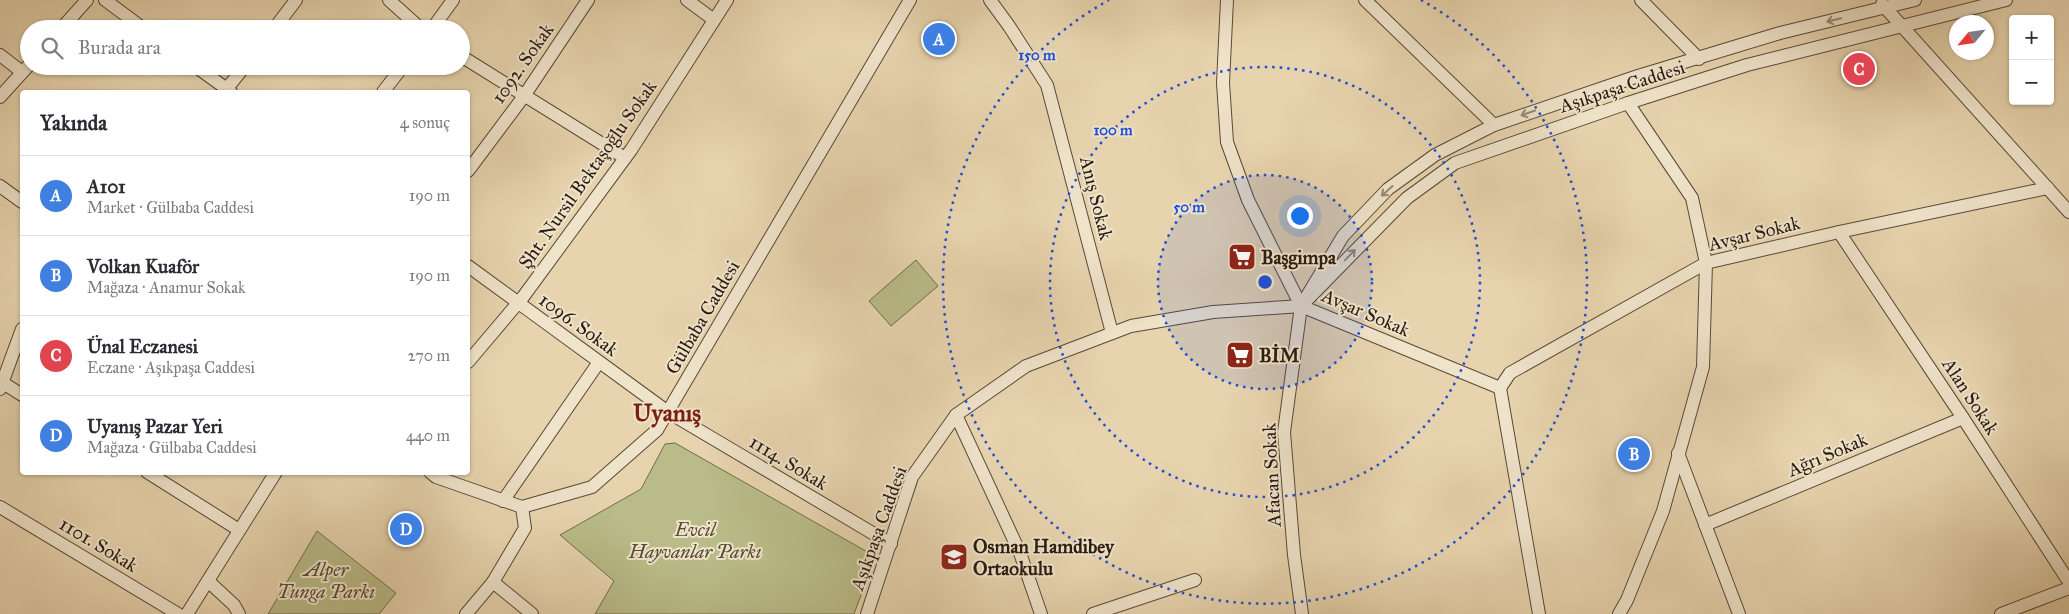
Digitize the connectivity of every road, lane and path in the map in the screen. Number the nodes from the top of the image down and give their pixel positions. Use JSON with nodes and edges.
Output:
{"nodes":[{"id":1,"x":87,"y":0,"type":"edge"},
{"id":2,"x":105,"y":0,"type":"edge"},
{"id":3,"x":296,"y":0,"type":"edge"},
{"id":4,"x":389,"y":0,"type":"edge"},
{"id":5,"x":453,"y":0,"type":"edge"},
{"id":6,"x":588,"y":0,"type":"edge"},
{"id":7,"x":687,"y":0,"type":"edge"},
{"id":8,"x":727,"y":0,"type":"edge"},
{"id":9,"x":910,"y":0,"type":"edge"},
{"id":10,"x":990,"y":0,"type":"edge"},
{"id":11,"x":1227,"y":0,"type":"edge"},
{"id":12,"x":1366,"y":0,"type":"edge"},
{"id":13,"x":1641,"y":0,"type":"edge"},
{"id":14,"x":1916,"y":0,"type":"edge"},
{"id":15,"x":2006,"y":0,"type":"edge"},
{"id":16,"x":1882,"y":4,"type":"edge"},
{"id":17,"x":69,"y":20,"type":"edge"},
{"id":18,"x":132,"y":20,"type":"edge"},
{"id":19,"x":281,"y":20,"type":"edge"},
{"id":20,"x":411,"y":20,"type":"edge"},
{"id":21,"x":439,"y":20,"type":"edge"},
{"id":22,"x":714,"y":20,"type":"junction"},
{"id":23,"x":1904,"y":26,"type":"junction"},
{"id":24,"x":0,"y":55,"type":"edge"},
{"id":25,"x":1699,"y":59,"type":"junction"},
{"id":26,"x":470,"y":62,"type":"edge"},
{"id":27,"x":20,"y":65,"type":"edge"},
{"id":28,"x":20,"y":75,"type":"edge"},
{"id":29,"x":206,"y":75,"type":"edge"},
{"id":30,"x":239,"y":75,"type":"edge"},
{"id":31,"x":396,"y":75,"type":"edge"},
{"id":32,"x":225,"y":90,"type":"edge"},
{"id":33,"x":228,"y":90,"type":"edge"},
{"id":34,"x":385,"y":90,"type":"edge"},
{"id":35,"x":524,"y":96,"type":"junction"},
{"id":36,"x":0,"y":97,"type":"edge"},
{"id":37,"x":1628,"y":103,"type":"junction"},
{"id":38,"x":1494,"y":125,"type":"junction"},
{"id":39,"x":626,"y":158,"type":"junction"},
{"id":40,"x":470,"y":168,"type":"edge"},
{"id":41,"x":0,"y":186,"type":"edge"},
{"id":42,"x":2048,"y":188,"type":"junction"},
{"id":43,"x":20,"y":201,"type":"edge"},
{"id":44,"x":2069,"y":212,"type":"edge"},
{"id":45,"x":1839,"y":232,"type":"junction"},
{"id":46,"x":1706,"y":264,"type":"junction"},
{"id":47,"x":470,"y":267,"type":"edge"},
{"id":48,"x":518,"y":303,"type":"junction"},
{"id":49,"x":1301,"y":306,"type":"junction"},
{"id":50,"x":1112,"y":333,"type":"junction"},
{"id":51,"x":20,"y":334,"type":"edge"},
{"id":52,"x":470,"y":360,"type":"edge"},
{"id":53,"x":599,"y":362,"type":"junction"},
{"id":54,"x":1,"y":384,"type":"edge"},
{"id":55,"x":1500,"y":388,"type":"junction"},
{"id":56,"x":20,"y":394,"type":"edge"},
{"id":57,"x":668,"y":412,"type":"junction"},
{"id":58,"x":956,"y":415,"type":"junction"},
{"id":59,"x":1963,"y":418,"type":"junction"},
{"id":60,"x":1678,"y":453,"type":"junction"},
{"id":61,"x":152,"y":475,"type":"edge"},
{"id":62,"x":274,"y":475,"type":"edge"},
{"id":63,"x":434,"y":475,"type":"edge"},
{"id":64,"x":503,"y":501,"type":"junction"},
{"id":65,"x":0,"y":507,"type":"edge"},
{"id":66,"x":522,"y":507,"type":"junction"},
{"id":67,"x":1705,"y":525,"type":"junction"},
{"id":68,"x":240,"y":530,"type":"junction"},
{"id":69,"x":891,"y":544,"type":"junction"},
{"id":70,"x":1195,"y":580,"type":"dead end"},
{"id":71,"x":208,"y":581,"type":"junction"},
{"id":72,"x":494,"y":582,"type":"junction"},
{"id":73,"x":2069,"y":582,"type":"edge"},
{"id":74,"x":2069,"y":588,"type":"edge"},
{"id":75,"x":178,"y":614,"type":"edge"},
{"id":76,"x":187,"y":614,"type":"edge"},
{"id":77,"x":238,"y":614,"type":"edge"},
{"id":78,"x":466,"y":614,"type":"edge"},
{"id":79,"x":532,"y":614,"type":"edge"},
{"id":80,"x":867,"y":614,"type":"edge"},
{"id":81,"x":1041,"y":614,"type":"edge"},
{"id":82,"x":1093,"y":614,"type":"edge"},
{"id":83,"x":1302,"y":614,"type":"edge"},
{"id":84,"x":1539,"y":614,"type":"edge"},
{"id":85,"x":1619,"y":614,"type":"edge"},
{"id":86,"x":1739,"y":614,"type":"edge"},
{"id":87,"x":2001,"y":614,"type":"edge"}],
"edges":[{"from":1,"to":17,"type":"street"},
{"from":2,"to":18,"type":"street"},
{"from":3,"to":19,"type":"street"},
{"from":4,"to":20,"type":"street"},
{"from":5,"to":21,"type":"street"},
{"from":6,"to":35,"type":"street","name":"1092. Sokak"},
{"from":7,"to":22,"type":"street"},
{"from":8,"to":22,"type":"street","name":"Şht. Nursil Bektaşoğlu Sokak"},
{"from":9,"to":57,"type":"street","name":"Gülbaba Caddesi"},
{"from":10,"to":50,"type":"street","name":"Anış Sokak"},
{"from":11,"to":49,"type":"street"},
{"from":12,"to":38,"type":"street"},
{"from":13,"to":25,"type":"street"},
{"from":14,"to":16,"type":"street","name":"Aşıkpaşa Caddesi"},
{"from":15,"to":23,"type":"street","name":"Aşıkpaşa Caddesi"},
{"from":16,"to":23,"type":"street"},
{"from":16,"to":25,"type":"street","name":"Aşıkpaşa Caddesi","one_way":true},
{"from":22,"to":39,"type":"street","name":"Şht. Nursil Bektaşoğlu Sokak"},
{"from":23,"to":37,"type":"street","name":"Aşıkpaşa Caddesi"},
{"from":23,"to":42,"type":"street"},
{"from":24,"to":27,"type":"street"},
{"from":25,"to":38,"type":"street","name":"Aşıkpaşa Caddesi","one_way":true},
{"from":26,"to":35,"type":"street"},
{"from":28,"to":36,"type":"street"},
{"from":29,"to":32,"type":"street"},
{"from":30,"to":33,"type":"street"},
{"from":31,"to":34,"type":"street"},
{"from":35,"to":39,"type":"street"},
{"from":35,"to":40,"type":"street","name":"1092. Sokak"},
{"from":37,"to":46,"type":"street"},
{"from":49,"to":37,"type":"street","name":"Aşıkpaşa Caddesi","one_way":true},
{"from":38,"to":49,"type":"street","name":"Aşıkpaşa Caddesi","one_way":true},
{"from":39,"to":48,"type":"street","name":"Şht. Nursil Bektaşoğlu Sokak"},
{"from":41,"to":43,"type":"street"},
{"from":42,"to":44,"type":"street"},
{"from":42,"to":45,"type":"street","name":"Avşar Sokak"},
{"from":45,"to":46,"type":"street","name":"Avşar Sokak"},
{"from":45,"to":59,"type":"street","name":"Alan Sokak"},
{"from":46,"to":55,"type":"street","name":"Avşar Sokak"},
{"from":46,"to":60,"type":"street"},
{"from":47,"to":48,"type":"street","name":"1096. Sokak"},
{"from":48,"to":52,"type":"street","name":"Şht. Nursil Bektaşoğlu Sokak"},
{"from":48,"to":53,"type":"street","name":"1096. Sokak"},
{"from":49,"to":50,"type":"street","name":"Aşıkpaşa Caddesi"},
{"from":49,"to":55,"type":"street","name":"Avşar Sokak"},
{"from":49,"to":83,"type":"street","name":"Afacan Sokak"},
{"from":50,"to":58,"type":"street","name":"Aşıkpaşa Caddesi"},
{"from":51,"to":54,"type":"street"},
{"from":53,"to":57,"type":"street","name":"1096. Sokak"},
{"from":53,"to":64,"type":"street"},
{"from":54,"to":56,"type":"street"},
{"from":55,"to":84,"type":"street"},
{"from":57,"to":66,"type":"street","name":"Gülbaba Caddesi"},
{"from":57,"to":69,"type":"street","name":"1114. Sokak"},
{"from":58,"to":69,"type":"street","name":"Aşıkpaşa Caddesi"},
{"from":58,"to":81,"type":"street"},
{"from":59,"to":67,"type":"street","name":"Ağrı Sokak"},
{"from":59,"to":73,"type":"street","name":"Alan Sokak"},
{"from":60,"to":67,"type":"street"},
{"from":60,"to":85,"type":"street"},
{"from":61,"to":68,"type":"street"},
{"from":62,"to":68,"type":"street"},
{"from":63,"to":64,"type":"street"},
{"from":64,"to":66,"type":"street"},
{"from":65,"to":75,"type":"street","name":"1101. Sokak"},
{"from":66,"to":72,"type":"street"},
{"from":67,"to":86,"type":"street"},
{"from":68,"to":71,"type":"street"},
{"from":69,"to":80,"type":"street","name":"Aşıkpaşa Caddesi"},
{"from":70,"to":82,"type":"street"},
{"from":71,"to":76,"type":"street"},
{"from":71,"to":77,"type":"street"},
{"from":72,"to":78,"type":"street"},
{"from":72,"to":79,"type":"street"},
{"from":74,"to":87,"type":"street"}]}
